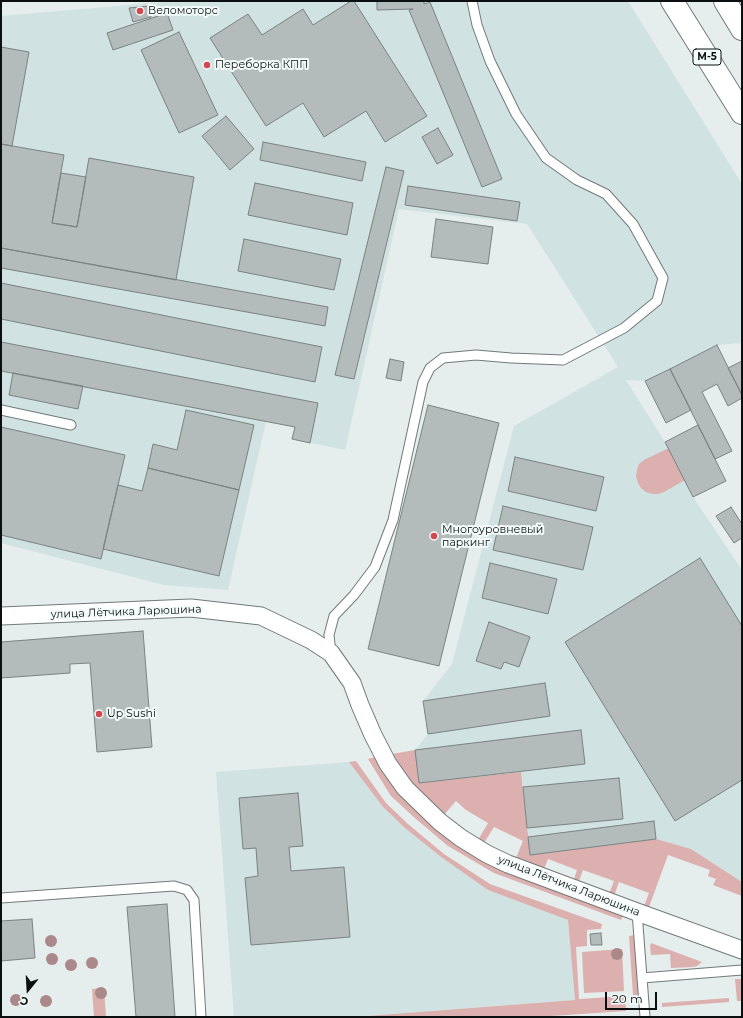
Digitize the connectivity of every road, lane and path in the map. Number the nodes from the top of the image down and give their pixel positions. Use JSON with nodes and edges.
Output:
{"nodes":[{"id":1,"x":472,"y":1,"type":"edge"},
{"id":2,"x":672,"y":1,"type":"edge"},
{"id":3,"x":725,"y":1,"type":"edge"},
{"id":4,"x":742,"y":29,"type":"edge"},
{"id":5,"x":742,"y":113,"type":"edge"},
{"id":6,"x":1,"y":410,"type":"edge"},
{"id":7,"x":71,"y":425,"type":"dead end"},
{"id":8,"x":1,"y":616,"type":"edge"},
{"id":9,"x":331,"y":653,"type":"junction"},
{"id":10,"x":1,"y":898,"type":"edge"},
{"id":11,"x":637,"y":912,"type":"junction"},
{"id":12,"x":742,"y":950,"type":"edge"},
{"id":13,"x":742,"y":970,"type":"edge"},
{"id":14,"x":642,"y":978,"type":"junction"},
{"id":15,"x":201,"y":1017,"type":"edge"},
{"id":16,"x":645,"y":1017,"type":"edge"}],
"edges":[{"from":1,"to":9,"type":"lane"},
{"from":2,"to":5,"type":"highway","number":"М-5"},
{"from":3,"to":4,"type":"highway"},
{"from":6,"to":7,"type":"lane"},
{"from":8,"to":9,"type":"street","name":"улица Лётчика Ларюшина"},
{"from":9,"to":11,"type":"street","name":"улица Лётчика Ларюшина"},
{"from":10,"to":15,"type":"lane"},
{"from":11,"to":12,"type":"street","name":"улица Лётчика Ларюшина"},
{"from":11,"to":14,"type":"lane"},
{"from":13,"to":14,"type":"lane"},
{"from":14,"to":16,"type":"lane"}]}
